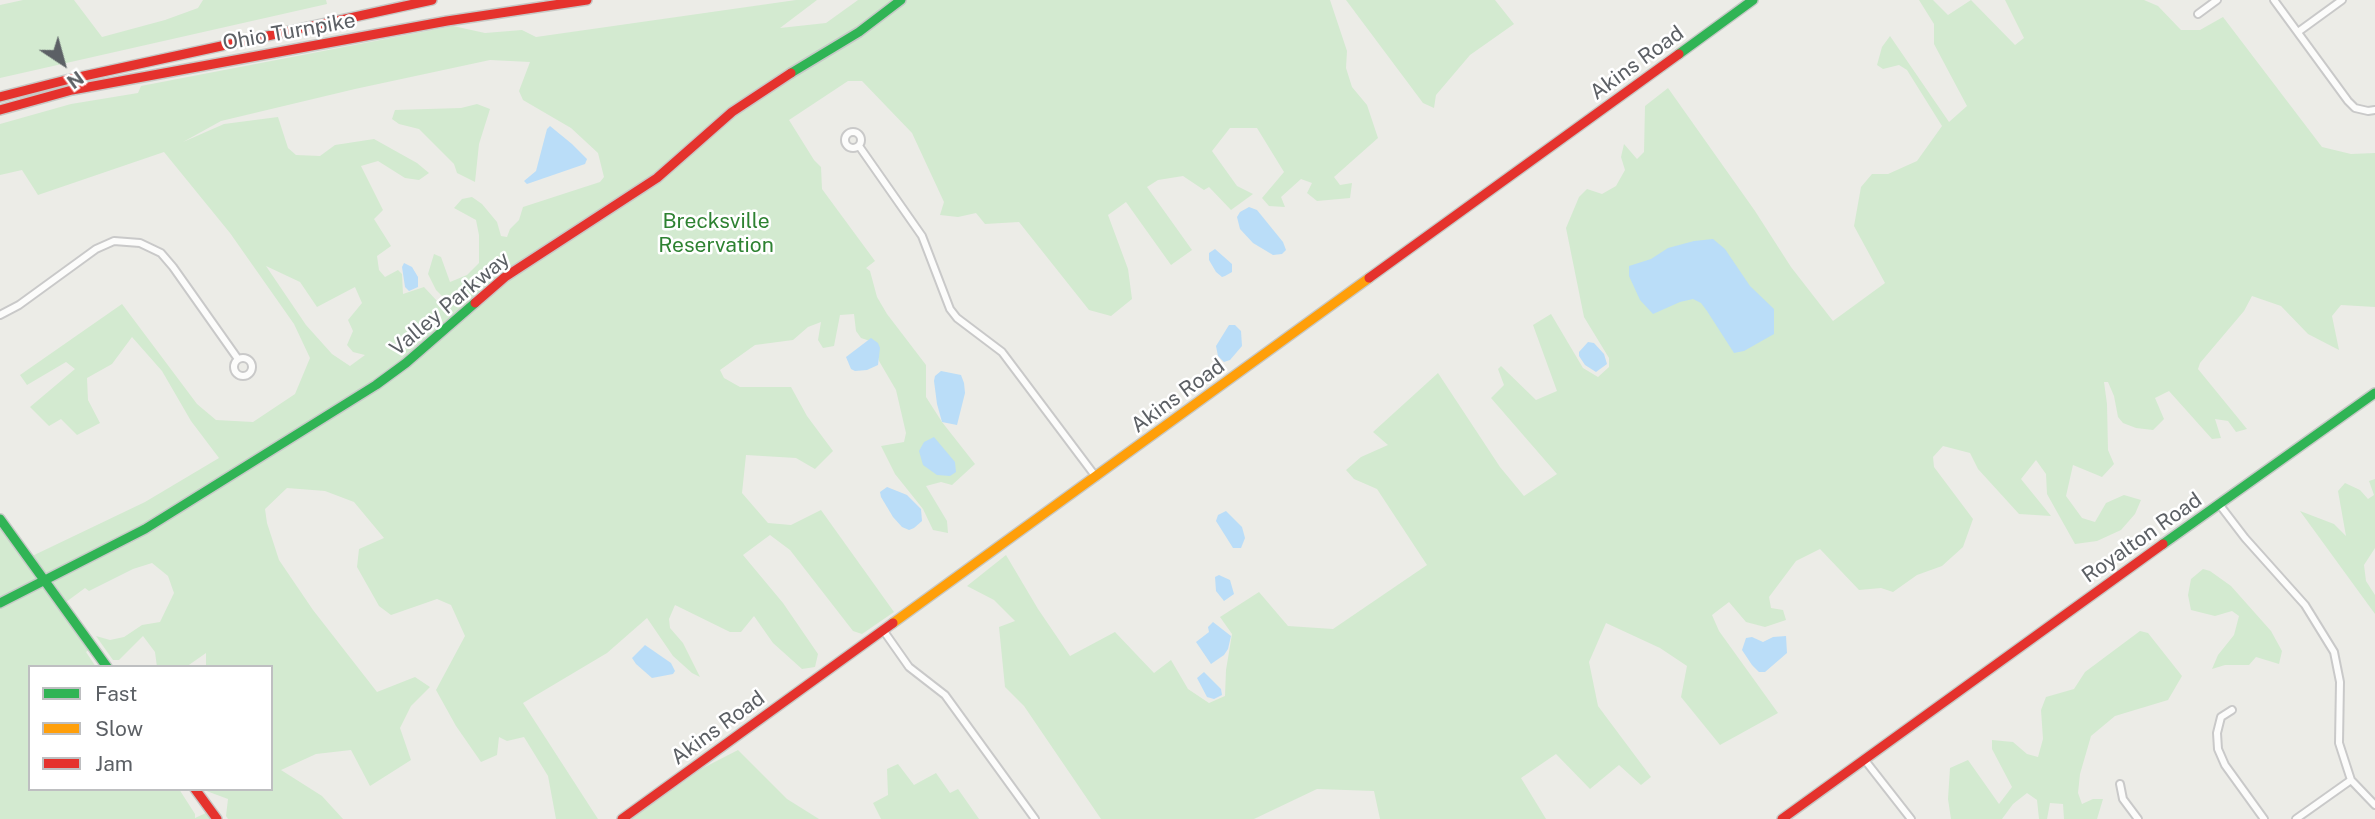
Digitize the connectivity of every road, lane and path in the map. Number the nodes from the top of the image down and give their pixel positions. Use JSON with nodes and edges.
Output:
{"nodes":[{"id":1,"x":432,"y":0,"type":"edge"},
{"id":2,"x":587,"y":0,"type":"edge"},
{"id":3,"x":901,"y":0,"type":"edge"},
{"id":4,"x":1753,"y":0,"type":"edge"},
{"id":5,"x":2217,"y":0,"type":"edge"},
{"id":6,"x":2274,"y":0,"type":"edge"},
{"id":7,"x":2342,"y":0,"type":"edge"},
{"id":8,"x":2198,"y":14,"type":"dead end"},
{"id":9,"x":2298,"y":32,"type":"junction"},
{"id":10,"x":0,"y":97,"type":"edge"},
{"id":11,"x":0,"y":110,"type":"edge"},
{"id":12,"x":2375,"y":110,"type":"edge"},
{"id":13,"x":859,"y":146,"type":"dead end"},
{"id":14,"x":0,"y":315,"type":"edge"},
{"id":15,"x":238,"y":359,"type":"dead end"},
{"id":16,"x":2375,"y":393,"type":"edge"},
{"id":17,"x":1096,"y":477,"type":"junction"},
{"id":18,"x":2219,"y":504,"type":"junction"},
{"id":19,"x":0,"y":519,"type":"edge"},
{"id":20,"x":44,"y":580,"type":"junction"},
{"id":21,"x":0,"y":603,"type":"edge"},
{"id":22,"x":883,"y":630,"type":"junction"},
{"id":23,"x":106,"y":665,"type":"edge"},
{"id":24,"x":2232,"y":710,"type":"dead end"},
{"id":25,"x":1864,"y":759,"type":"junction"},
{"id":26,"x":2351,"y":780,"type":"junction"},
{"id":27,"x":2120,"y":785,"type":"dead end"},
{"id":28,"x":196,"y":791,"type":"edge"},
{"id":29,"x":2375,"y":805,"type":"edge"},
{"id":30,"x":217,"y":819,"type":"edge"},
{"id":31,"x":622,"y":819,"type":"edge"},
{"id":32,"x":1035,"y":819,"type":"edge"},
{"id":33,"x":1782,"y":819,"type":"edge"},
{"id":34,"x":1911,"y":819,"type":"edge"},
{"id":35,"x":2138,"y":819,"type":"edge"},
{"id":36,"x":2264,"y":819,"type":"edge"},
{"id":37,"x":2296,"y":819,"type":"edge"}],
"edges":[{"from":1,"to":10,"type":"main road","name":"Ohio Turnpike"},
{"from":2,"to":11,"type":"main road","name":"Ohio Turnpike"},
{"from":3,"to":20,"type":"main road","name":"Valley Parkway"},
{"from":4,"to":17,"type":"main road","name":"Akins Road"},
{"from":5,"to":8,"type":"street"},
{"from":6,"to":9,"type":"street"},
{"from":7,"to":9,"type":"street"},
{"from":9,"to":12,"type":"street"},
{"from":13,"to":17,"type":"street"},
{"from":14,"to":15,"type":"street"},
{"from":16,"to":18,"type":"main road","name":"Royalton Road"},
{"from":17,"to":22,"type":"main road","name":"Akins Road"},
{"from":18,"to":25,"type":"main road","name":"Royalton Road"},
{"from":18,"to":26,"type":"street"},
{"from":19,"to":20,"type":"main road"},
{"from":20,"to":21,"type":"main road","name":"Valley Parkway"},
{"from":20,"to":23,"type":"main road"},
{"from":22,"to":31,"type":"main road","name":"Akins Road"},
{"from":22,"to":32,"type":"street"},
{"from":24,"to":36,"type":"street"},
{"from":25,"to":33,"type":"main road","name":"Royalton Road"},
{"from":25,"to":34,"type":"street"},
{"from":26,"to":29,"type":"street"},
{"from":26,"to":37,"type":"street"},
{"from":27,"to":35,"type":"street"},
{"from":28,"to":30,"type":"main road"}]}
